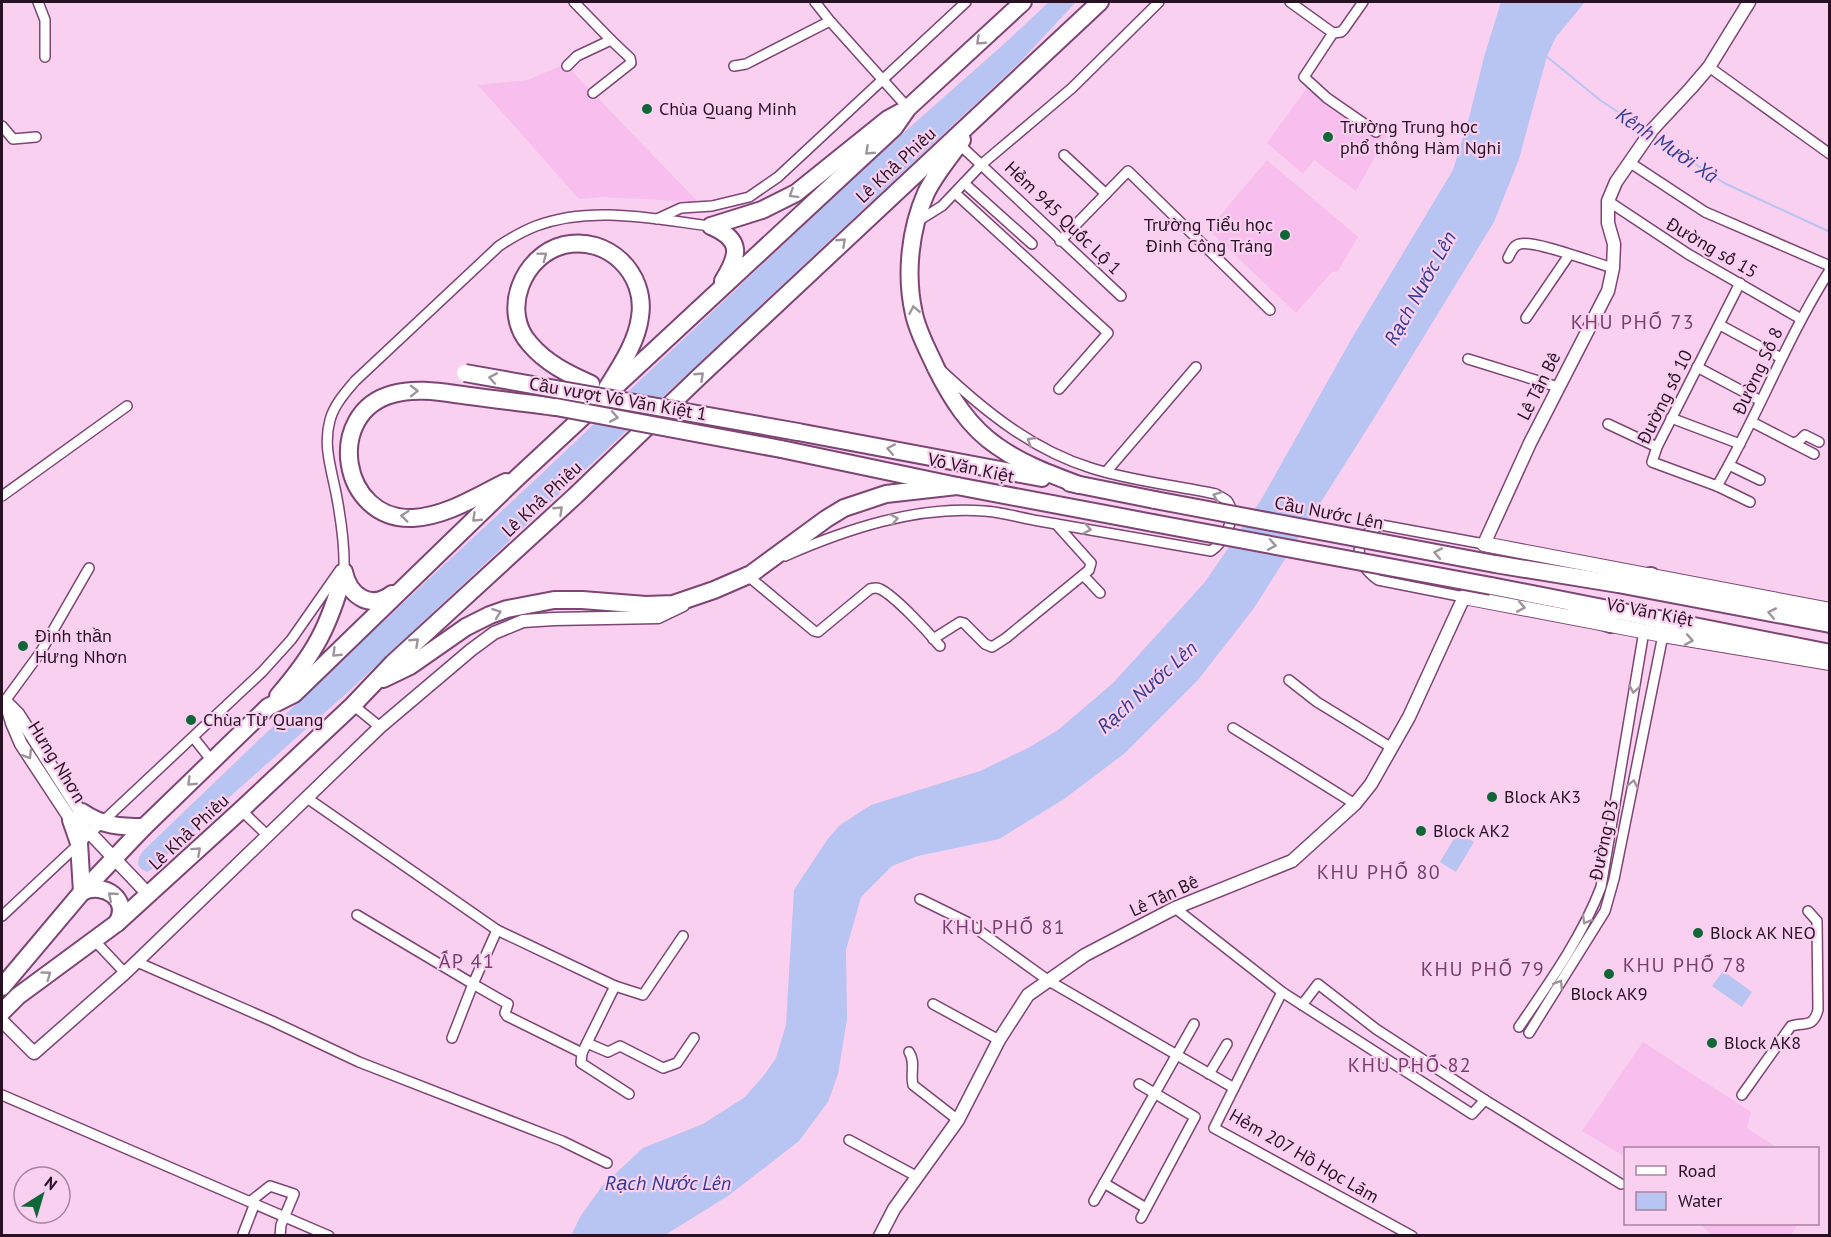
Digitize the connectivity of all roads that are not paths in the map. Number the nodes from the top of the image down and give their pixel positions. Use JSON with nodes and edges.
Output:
{"nodes":[{"id":1,"x":38,"y":2,"type":"edge"},
{"id":2,"x":574,"y":2,"type":"edge"},
{"id":3,"x":815,"y":2,"type":"edge"},
{"id":4,"x":966,"y":2,"type":"edge"},
{"id":5,"x":1023,"y":2,"type":"edge"},
{"id":6,"x":1100,"y":2,"type":"edge"},
{"id":7,"x":1159,"y":2,"type":"edge"},
{"id":8,"x":1290,"y":2,"type":"edge"},
{"id":9,"x":1363,"y":2,"type":"edge"},
{"id":10,"x":1749,"y":2,"type":"edge"},
{"id":11,"x":830,"y":21,"type":"junction"},
{"id":12,"x":1333,"y":33,"type":"junction"},
{"id":13,"x":611,"y":40,"type":"junction"},
{"id":14,"x":45,"y":57,"type":"dead end"},
{"id":15,"x":567,"y":66,"type":"dead end"},
{"id":16,"x":734,"y":66,"type":"dead end"},
{"id":17,"x":1708,"y":67,"type":"junction"},
{"id":18,"x":882,"y":79,"type":"junction"},
{"id":19,"x":593,"y":93,"type":"dead end"},
{"id":20,"x":908,"y":108,"type":"junction"},
{"id":21,"x":982,"y":111,"type":"junction"},
{"id":22,"x":2,"y":126,"type":"edge"},
{"id":23,"x":1376,"y":132,"type":"dead end"},
{"id":24,"x":36,"y":137,"type":"dead end"},
{"id":25,"x":959,"y":144,"type":"junction"},
{"id":26,"x":1830,"y":154,"type":"edge"},
{"id":27,"x":1064,"y":155,"type":"dead end"},
{"id":28,"x":1629,"y":162,"type":"junction"},
{"id":29,"x":982,"y":164,"type":"junction"},
{"id":30,"x":964,"y":183,"type":"junction"},
{"id":31,"x":955,"y":193,"type":"junction"},
{"id":32,"x":1106,"y":194,"type":"junction"},
{"id":33,"x":1608,"y":201,"type":"junction"},
{"id":34,"x":656,"y":219,"type":"junction"},
{"id":35,"x":918,"y":220,"type":"junction"},
{"id":36,"x":711,"y":226,"type":"junction"},
{"id":37,"x":1060,"y":241,"type":"junction"},
{"id":38,"x":1032,"y":244,"type":"dead end"},
{"id":39,"x":1569,"y":255,"type":"junction"},
{"id":40,"x":1508,"y":258,"type":"dead end"},
{"id":41,"x":1613,"y":268,"type":"junction"},
{"id":42,"x":1830,"y":268,"type":"edge"},
{"id":43,"x":1740,"y":283,"type":"junction"},
{"id":44,"x":1825,"y":286,"type":"edge"},
{"id":45,"x":1121,"y":296,"type":"dead end"},
{"id":46,"x":714,"y":297,"type":"junction"},
{"id":47,"x":1270,"y":309,"type":"dead end"},
{"id":48,"x":1526,"y":318,"type":"dead end"},
{"id":49,"x":1801,"y":319,"type":"junction"},
{"id":50,"x":1720,"y":325,"type":"junction"},
{"id":51,"x":1780,"y":358,"type":"junction"},
{"id":52,"x":1468,"y":359,"type":"dead end"},
{"id":53,"x":1196,"y":367,"type":"dead end"},
{"id":54,"x":1697,"y":367,"type":"junction"},
{"id":55,"x":465,"y":373,"type":"dead end"},
{"id":56,"x":1558,"y":387,"type":"junction"},
{"id":57,"x":1059,"y":389,"type":"dead end"},
{"id":58,"x":959,"y":396,"type":"junction"},
{"id":59,"x":1761,"y":401,"type":"junction"},
{"id":60,"x":597,"y":404,"type":"junction"},
{"id":61,"x":127,"y":406,"type":"dead end"},
{"id":62,"x":1671,"y":418,"type":"junction"},
{"id":63,"x":1752,"y":422,"type":"junction"},
{"id":64,"x":1608,"y":423,"type":"dead end"},
{"id":65,"x":798,"y":432,"type":"junction"},
{"id":66,"x":1820,"y":442,"type":"dead end"},
{"id":67,"x":1793,"y":443,"type":"junction"},
{"id":68,"x":1740,"y":444,"type":"junction"},
{"id":69,"x":1657,"y":447,"type":"junction"},
{"id":70,"x":781,"y":449,"type":"joint"},
{"id":71,"x":1814,"y":454,"type":"dead end"},
{"id":72,"x":1729,"y":465,"type":"junction"},
{"id":73,"x":1106,"y":472,"type":"junction"},
{"id":74,"x":518,"y":477,"type":"junction"},
{"id":75,"x":1760,"y":480,"type":"dead end"},
{"id":76,"x":1079,"y":485,"type":"junction"},
{"id":77,"x":957,"y":486,"type":"junction"},
{"id":78,"x":1717,"y":486,"type":"junction"},
{"id":79,"x":2,"y":496,"type":"edge"},
{"id":80,"x":1155,"y":500,"type":"joint"},
{"id":81,"x":1750,"y":502,"type":"dead end"},
{"id":82,"x":835,"y":514,"type":"junction"},
{"id":83,"x":1056,"y":524,"type":"junction"},
{"id":84,"x":838,"y":534,"type":"junction"},
{"id":85,"x":1363,"y":539,"type":"junction"},
{"id":86,"x":1484,"y":544,"type":"junction"},
{"id":87,"x":1496,"y":564,"type":"joint"},
{"id":88,"x":766,"y":565,"type":"junction"},
{"id":89,"x":344,"y":567,"type":"junction"},
{"id":90,"x":89,"y":568,"type":"dead end"},
{"id":91,"x":1083,"y":575,"type":"junction"},
{"id":92,"x":748,"y":576,"type":"junction"},
{"id":93,"x":1651,"y":576,"type":"junction"},
{"id":94,"x":414,"y":577,"type":"junction"},
{"id":95,"x":1618,"y":584,"type":"junction"},
{"id":96,"x":714,"y":590,"type":"junction"},
{"id":97,"x":1518,"y":591,"type":"junction"},
{"id":98,"x":1100,"y":593,"type":"dead end"},
{"id":99,"x":1464,"y":597,"type":"junction"},
{"id":100,"x":1830,"y":610,"type":"edge"},
{"id":101,"x":1611,"y":624,"type":"junction"},
{"id":102,"x":1830,"y":624,"type":"edge"},
{"id":103,"x":1643,"y":636,"type":"junction"},
{"id":104,"x":1662,"y":640,"type":"junction"},
{"id":105,"x":1830,"y":653,"type":"edge"},
{"id":106,"x":1830,"y":663,"type":"edge"},
{"id":107,"x":1289,"y":680,"type":"dead end"},
{"id":108,"x":374,"y":684,"type":"junction"},
{"id":109,"x":3,"y":701,"type":"edge"},
{"id":110,"x":353,"y":705,"type":"junction"},
{"id":111,"x":268,"y":707,"type":"junction"},
{"id":112,"x":380,"y":727,"type":"junction"},
{"id":113,"x":1233,"y":728,"type":"dead end"},
{"id":114,"x":193,"y":737,"type":"junction"},
{"id":115,"x":1392,"y":748,"type":"junction"},
{"id":116,"x":212,"y":761,"type":"junction"},
{"id":117,"x":307,"y":798,"type":"junction"},
{"id":118,"x":1354,"y":804,"type":"junction"},
{"id":119,"x":242,"y":810,"type":"junction"},
{"id":120,"x":77,"y":816,"type":"junction"},
{"id":121,"x":144,"y":827,"type":"junction"},
{"id":122,"x":90,"y":833,"type":"junction"},
{"id":123,"x":268,"y":836,"type":"junction"},
{"id":124,"x":114,"y":859,"type":"junction"},
{"id":125,"x":82,"y":892,"type":"junction"},
{"id":126,"x":149,"y":895,"type":"junction"},
{"id":127,"x":920,"y":899,"type":"dead end"},
{"id":128,"x":1175,"y":908,"type":"junction"},
{"id":129,"x":1808,"y":911,"type":"dead end"},
{"id":130,"x":357,"y":915,"type":"dead end"},
{"id":131,"x":2,"y":916,"type":"edge"},
{"id":132,"x":117,"y":923,"type":"junction"},
{"id":133,"x":497,"y":930,"type":"junction"},
{"id":134,"x":683,"y":936,"type":"dead end"},
{"id":135,"x":94,"y":940,"type":"junction"},
{"id":136,"x":137,"y":962,"type":"junction"},
{"id":137,"x":125,"y":973,"type":"junction"},
{"id":138,"x":1049,"y":981,"type":"junction"},
{"id":139,"x":473,"y":984,"type":"junction"},
{"id":140,"x":615,"y":986,"type":"junction"},
{"id":141,"x":2,"y":987,"type":"edge"},
{"id":142,"x":1282,"y":992,"type":"junction"},
{"id":143,"x":933,"y":1004,"type":"dead end"},
{"id":144,"x":1302,"y":1005,"type":"junction"},
{"id":145,"x":2,"y":1012,"type":"edge"},
{"id":146,"x":2,"y":1020,"type":"edge"},
{"id":147,"x":1194,"y":1024,"type":"dead end"},
{"id":148,"x":1519,"y":1027,"type":"dead end"},
{"id":149,"x":1528,"y":1033,"type":"dead end"},
{"id":150,"x":452,"y":1038,"type":"dead end"},
{"id":151,"x":694,"y":1038,"type":"dead end"},
{"id":152,"x":999,"y":1040,"type":"junction"},
{"id":153,"x":586,"y":1043,"type":"junction"},
{"id":154,"x":1227,"y":1044,"type":"dead end"},
{"id":155,"x":909,"y":1052,"type":"dead end"},
{"id":156,"x":582,"y":1053,"type":"junction"},
{"id":157,"x":1176,"y":1055,"type":"junction"},
{"id":158,"x":1209,"y":1074,"type":"junction"},
{"id":159,"x":1139,"y":1084,"type":"dead end"},
{"id":160,"x":1234,"y":1088,"type":"junction"},
{"id":161,"x":1155,"y":1093,"type":"junction"},
{"id":162,"x":629,"y":1094,"type":"dead end"},
{"id":163,"x":2,"y":1095,"type":"edge"},
{"id":164,"x":1742,"y":1095,"type":"dead end"},
{"id":165,"x":1485,"y":1100,"type":"junction"},
{"id":166,"x":958,"y":1120,"type":"junction"},
{"id":167,"x":849,"y":1140,"type":"dead end"},
{"id":168,"x":607,"y":1164,"type":"dead end"},
{"id":169,"x":916,"y":1176,"type":"junction"},
{"id":170,"x":1104,"y":1183,"type":"junction"},
{"id":171,"x":1621,"y":1184,"type":"dead end"},
{"id":172,"x":1094,"y":1201,"type":"dead end"},
{"id":173,"x":253,"y":1202,"type":"junction"},
{"id":174,"x":1146,"y":1208,"type":"junction"},
{"id":175,"x":286,"y":1217,"type":"junction"},
{"id":176,"x":1141,"y":1218,"type":"dead end"},
{"id":177,"x":243,"y":1234,"type":"edge"},
{"id":178,"x":280,"y":1236,"type":"edge"},
{"id":179,"x":329,"y":1236,"type":"edge"},
{"id":180,"x":880,"y":1236,"type":"edge"},
{"id":181,"x":1412,"y":1236,"type":"edge"}],
"edges":[{"from":1,"to":14,"type":"street"},
{"from":2,"to":13,"type":"street"},
{"from":3,"to":11,"type":"street"},
{"from":4,"to":18,"type":"street"},
{"from":5,"to":20,"type":"highway","name":"Lê Khả Phiêu","one_way":true},
{"from":6,"to":21,"type":"highway","name":"Lê Khả Phiêu"},
{"from":7,"to":29,"type":"street"},
{"from":8,"to":12,"type":"street"},
{"from":9,"to":12,"type":"street"},
{"from":10,"to":17,"type":"street"},
{"from":11,"to":16,"type":"street"},
{"from":11,"to":18,"type":"street"},
{"from":12,"to":23,"type":"street"},
{"from":13,"to":15,"type":"street"},
{"from":13,"to":19,"type":"street"},
{"from":17,"to":26,"type":"street"},
{"from":17,"to":28,"type":"street"},
{"from":18,"to":20,"type":"street"},
{"from":18,"to":34,"type":"street"},
{"from":20,"to":36,"type":"highway","one_way":true},
{"from":20,"to":46,"type":"highway","name":"Lê Khả Phiêu","one_way":true},
{"from":21,"to":25,"type":"highway"},
{"from":108,"to":21,"type":"highway","name":"Lê Khả Phiêu","one_way":true},
{"from":22,"to":24,"type":"street"},
{"from":25,"to":29,"type":"street","name":"Hẻm 945 Quốc Lộ 1"},
{"from":25,"to":35,"type":"highway"},
{"from":27,"to":32,"type":"street"},
{"from":28,"to":33,"type":"street"},
{"from":28,"to":42,"type":"street"},
{"from":29,"to":30,"type":"street"},
{"from":29,"to":37,"type":"street","name":"Hẻm 945 Quốc Lộ 1"},
{"from":30,"to":31,"type":"street"},
{"from":30,"to":38,"type":"street"},
{"from":31,"to":35,"type":"street"},
{"from":31,"to":57,"type":"street"},
{"from":32,"to":37,"type":"street"},
{"from":32,"to":47,"type":"street"},
{"from":33,"to":41,"type":"street","name":"Lê Tấn Bê"},
{"from":33,"to":43,"type":"street","name":"Đường số 15"},
{"from":34,"to":36,"type":"street"},
{"from":34,"to":89,"type":"street"},
{"from":58,"to":35,"type":"highway","one_way":true},
{"from":36,"to":46,"type":"highway"},
{"from":37,"to":45,"type":"street","name":"Hẻm 945 Quốc Lộ 1"},
{"from":39,"to":40,"type":"street"},
{"from":39,"to":41,"type":"street"},
{"from":39,"to":48,"type":"street"},
{"from":41,"to":56,"type":"street","name":"Lê Tấn Bê"},
{"from":42,"to":44,"type":"street","name":"Đường Số 8"},
{"from":43,"to":49,"type":"street","name":"Đường số 15"},
{"from":43,"to":50,"type":"street","name":"Đường số 10"},
{"from":44,"to":49,"type":"street","name":"Đường Số 8"},
{"from":46,"to":60,"type":"highway","name":"Lê Khả Phiêu"},
{"from":49,"to":51,"type":"street","name":"Đường Số 8"},
{"from":50,"to":51,"type":"street"},
{"from":50,"to":54,"type":"street","name":"Đường số 10"},
{"from":51,"to":59,"type":"street","name":"Đường Số 8"},
{"from":52,"to":56,"type":"street"},
{"from":53,"to":73,"type":"street"},
{"from":54,"to":59,"type":"street"},
{"from":54,"to":62,"type":"street","name":"Đường số 10"},
{"from":65,"to":55,"type":"highway","one_way":true,"bridge":true},
{"from":56,"to":86,"type":"street","name":"Lê Tấn Bê"},
{"from":73,"to":58,"type":"street","one_way":true},
{"from":58,"to":76,"type":"highway"},
{"from":59,"to":63,"type":"street","name":"Đường Số 8"},
{"from":65,"to":60,"type":"highway","one_way":true,"bridge":true},
{"from":60,"to":74,"type":"highway","name":"Lê Khả Phiêu"},
{"from":61,"to":79,"type":"street"},
{"from":62,"to":68,"type":"street"},
{"from":62,"to":69,"type":"street","name":"Đường số 10"},
{"from":63,"to":67,"type":"street"},
{"from":63,"to":68,"type":"street","name":"Đường Số 8"},
{"from":64,"to":69,"type":"street"},
{"from":76,"to":65,"type":"highway","name":"Võ Văn Kiệt","one_way":true},
{"from":66,"to":67,"type":"street"},
{"from":67,"to":71,"type":"street"},
{"from":68,"to":72,"type":"street","name":"Đường Số 8"},
{"from":69,"to":78,"type":"street","name":"Đường số 10"},
{"from":74,"to":70,"type":"highway","name":"Cầu vượt Võ Văn Kiệt 1","one_way":true,"bridge":true},
{"from":70,"to":77,"type":"highway","name":"Võ Văn Kiệt"},
{"from":72,"to":75,"type":"street"},
{"from":72,"to":78,"type":"street","name":"Đường Số 8"},
{"from":83,"to":73,"type":"street","one_way":true},
{"from":74,"to":94,"type":"highway","name":"Lê Khả Phiêu","one_way":true},
{"from":76,"to":80,"type":"highway","name":"Võ Văn Kiệt"},
{"from":77,"to":82,"type":"highway"},
{"from":77,"to":97,"type":"highway","name":"Võ Văn Kiệt","one_way":true,"bridge":true},
{"from":78,"to":81,"type":"street"},
{"from":80,"to":85,"type":"highway","name":"Cầu Nước Lên","bridge":true},
{"from":82,"to":84,"type":"street"},
{"from":82,"to":88,"type":"highway"},
{"from":84,"to":83,"type":"street","one_way":true},
{"from":83,"to":91,"type":"street"},
{"from":84,"to":88,"type":"street"},
{"from":85,"to":86,"type":"street"},
{"from":87,"to":85,"type":"highway","name":"Cầu Nước Lên","one_way":true,"bridge":true},
{"from":85,"to":99,"type":"street"},
{"from":86,"to":93,"type":"main road","name":"Võ Văn Kiệt"},
{"from":87,"to":95,"type":"highway","name":"Võ Văn Kiệt"},
{"from":88,"to":92,"type":"highway"},
{"from":89,"to":94,"type":"highway"},
{"from":89,"to":111,"type":"highway"},
{"from":89,"to":114,"type":"street"},
{"from":90,"to":109,"type":"street"},
{"from":91,"to":92,"type":"street"},
{"from":91,"to":98,"type":"street"},
{"from":92,"to":96,"type":"highway"},
{"from":93,"to":95,"type":"highway"},
{"from":93,"to":100,"type":"main road","name":"Võ Văn Kiệt"},
{"from":94,"to":111,"type":"highway","name":"Lê Khả Phiêu","one_way":true},
{"from":102,"to":95,"type":"highway","name":"Võ Văn Kiệt","one_way":true},
{"from":108,"to":96,"type":"highway","one_way":true},
{"from":96,"to":112,"type":"street"},
{"from":97,"to":101,"type":"highway"},
{"from":97,"to":105,"type":"highway","name":"Võ Văn Kiệt"},
{"from":99,"to":101,"type":"main road","name":"Võ Văn Kiệt","one_way":true},
{"from":99,"to":115,"type":"street","name":"Lê Tấn Bê"},
{"from":101,"to":103,"type":"main road","name":"Võ Văn Kiệt"},
{"from":103,"to":104,"type":"main road","name":"Võ Văn Kiệt"},
{"from":103,"to":148,"type":"street","name":"Đường D3","one_way":true},
{"from":104,"to":106,"type":"main road","name":"Võ Văn Kiệt","one_way":true},
{"from":149,"to":104,"type":"street","name":"Đường D3","one_way":true},
{"from":107,"to":115,"type":"street"},
{"from":108,"to":110,"type":"highway","name":"Lê Khả Phiêu"},
{"from":109,"to":120,"type":"street","name":"Hưng Nhơn"},
{"from":110,"to":112,"type":"street"},
{"from":110,"to":119,"type":"highway","name":"Lê Khả Phiêu"},
{"from":111,"to":116,"type":"highway","name":"Lê Khả Phiêu"},
{"from":112,"to":117,"type":"street"},
{"from":113,"to":118,"type":"street"},
{"from":114,"to":116,"type":"street"},
{"from":114,"to":122,"type":"street"},
{"from":115,"to":118,"type":"street","name":"Lê Tấn Bê"},
{"from":116,"to":121,"type":"highway","name":"Lê Khả Phiêu","one_way":true},
{"from":117,"to":123,"type":"street"},
{"from":117,"to":133,"type":"street"},
{"from":118,"to":128,"type":"street","name":"Lê Tấn Bê"},
{"from":119,"to":123,"type":"street"},
{"from":126,"to":119,"type":"highway","name":"Lê Khả Phiêu","one_way":true},
{"from":120,"to":122,"type":"highway"},
{"from":120,"to":122,"type":"highway"},
{"from":121,"to":122,"type":"highway"},
{"from":121,"to":124,"type":"highway","name":"Lê Khả Phiêu"},
{"from":122,"to":124,"type":"street"},
{"from":122,"to":125,"type":"highway"},
{"from":122,"to":131,"type":"street"},
{"from":123,"to":136,"type":"street"},
{"from":124,"to":125,"type":"highway","name":"Lê Khả Phiêu"},
{"from":124,"to":126,"type":"street"},
{"from":132,"to":125,"type":"highway","one_way":true},
{"from":125,"to":141,"type":"highway","name":"Lê Khả Phiêu"},
{"from":126,"to":132,"type":"highway","name":"Lê Khả Phiêu"},
{"from":127,"to":138,"type":"street"},
{"from":128,"to":138,"type":"street","name":"Lê Tấn Bê"},
{"from":128,"to":142,"type":"street"},
{"from":129,"to":164,"type":"street"},
{"from":130,"to":139,"type":"street"},
{"from":132,"to":135,"type":"highway","name":"Lê Khả Phiêu"},
{"from":133,"to":139,"type":"street"},
{"from":133,"to":140,"type":"street"},
{"from":134,"to":140,"type":"street"},
{"from":135,"to":137,"type":"street"},
{"from":145,"to":135,"type":"highway","name":"Lê Khả Phiêu","one_way":true},
{"from":136,"to":137,"type":"street"},
{"from":136,"to":168,"type":"street"},
{"from":137,"to":146,"type":"street"},
{"from":138,"to":152,"type":"street","name":"Lê Tấn Bê"},
{"from":138,"to":157,"type":"street"},
{"from":139,"to":150,"type":"street"},
{"from":139,"to":156,"type":"street"},
{"from":140,"to":153,"type":"street"},
{"from":142,"to":144,"type":"street"},
{"from":142,"to":160,"type":"street","name":"Hẻm 207 Hồ Học Lãm"},
{"from":143,"to":152,"type":"street"},
{"from":144,"to":165,"type":"street"},
{"from":144,"to":165,"type":"street"},
{"from":147,"to":157,"type":"street"},
{"from":151,"to":153,"type":"street"},
{"from":152,"to":166,"type":"street","name":"Lê Tấn Bê"},
{"from":153,"to":156,"type":"street"},
{"from":154,"to":158,"type":"street"},
{"from":155,"to":166,"type":"street"},
{"from":156,"to":162,"type":"street"},
{"from":157,"to":158,"type":"street"},
{"from":157,"to":161,"type":"street"},
{"from":158,"to":160,"type":"street"},
{"from":159,"to":161,"type":"street"},
{"from":160,"to":181,"type":"street","name":"Hẻm 207 Hồ Học Lãm"},
{"from":161,"to":170,"type":"street"},
{"from":161,"to":174,"type":"street"},
{"from":163,"to":173,"type":"street"},
{"from":165,"to":171,"type":"street"},
{"from":166,"to":169,"type":"street","name":"Lê Tấn Bê"},
{"from":167,"to":169,"type":"street"},
{"from":169,"to":180,"type":"street","name":"Lê Tấn Bê"},
{"from":170,"to":172,"type":"street"},
{"from":170,"to":174,"type":"street"},
{"from":173,"to":175,"type":"street"},
{"from":173,"to":175,"type":"street"},
{"from":173,"to":177,"type":"street"},
{"from":174,"to":176,"type":"street"},
{"from":175,"to":178,"type":"street"},
{"from":175,"to":179,"type":"street"}]}
